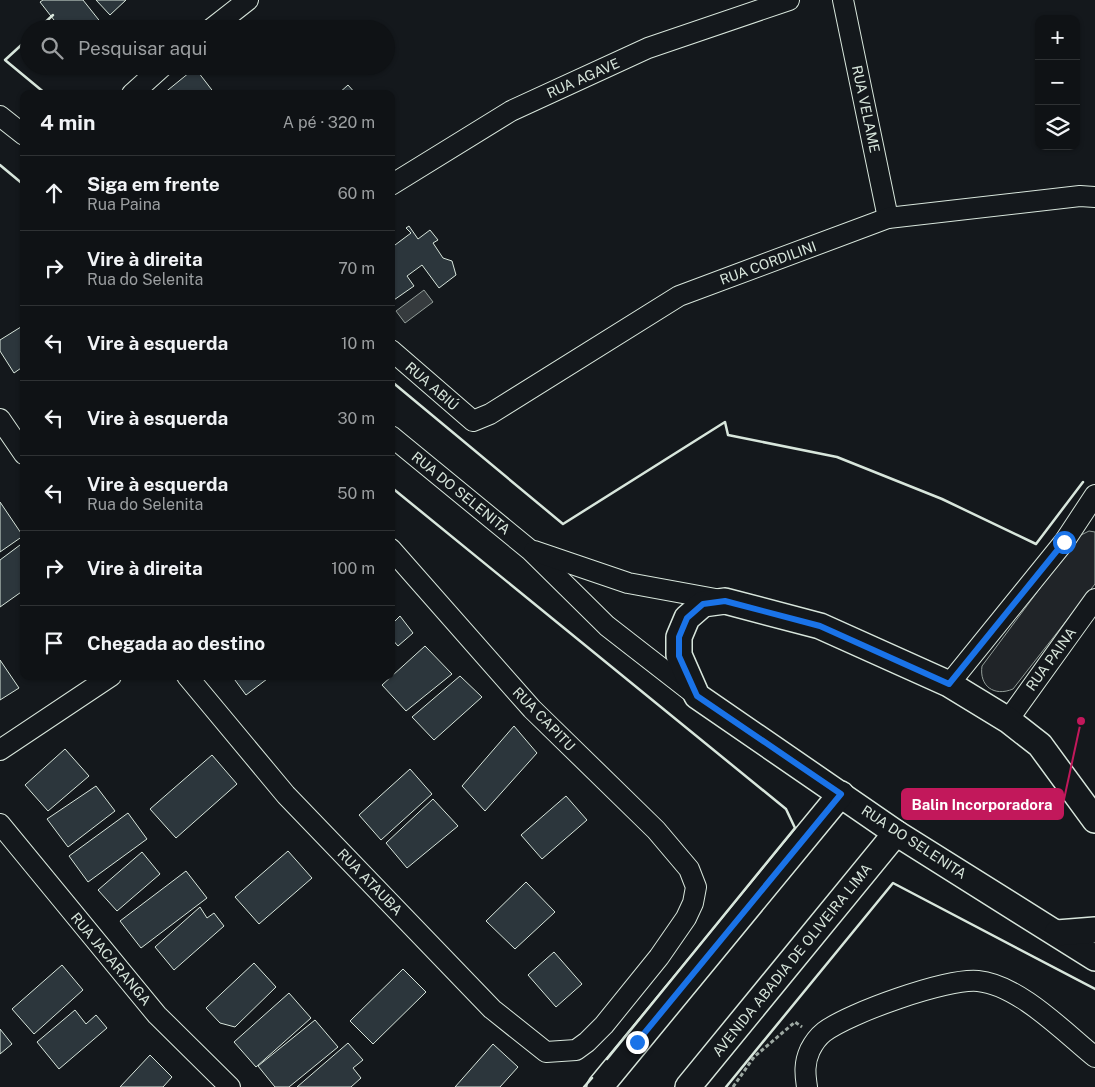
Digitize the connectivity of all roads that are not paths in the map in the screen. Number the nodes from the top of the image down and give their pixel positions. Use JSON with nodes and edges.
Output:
{"nodes":[{"id":1,"x":248,"y":0,"type":"edge"},
{"id":2,"x":789,"y":0,"type":"edge"},
{"id":3,"x":843,"y":0,"type":"edge"},
{"id":4,"x":222,"y":20,"type":"edge"},
{"id":5,"x":153,"y":75,"type":"edge"},
{"id":6,"x":136,"y":90,"type":"edge"},
{"id":7,"x":0,"y":116,"type":"edge"},
{"id":8,"x":20,"y":132,"type":"edge"},
{"id":9,"x":395,"y":183,"type":"edge"},
{"id":10,"x":1095,"y":197,"type":"edge"},
{"id":11,"x":888,"y":218,"type":"junction"},
{"id":12,"x":395,"y":353,"type":"edge"},
{"id":13,"x":0,"y":419,"type":"edge"},
{"id":14,"x":473,"y":421,"type":"joint"},
{"id":15,"x":395,"y":439,"type":"edge"},
{"id":16,"x":20,"y":448,"type":"edge"},
{"id":17,"x":1094,"y":497,"type":"edge"},
{"id":18,"x":530,"y":550,"type":"junction"},
{"id":19,"x":395,"y":554,"type":"edge"},
{"id":20,"x":1095,"y":599,"type":"edge"},
{"id":21,"x":725,"y":601,"type":"junction"},
{"id":22,"x":105,"y":680,"type":"edge"},
{"id":23,"x":190,"y":680,"type":"edge"},
{"id":24,"x":949,"y":684,"type":"junction"},
{"id":25,"x":697,"y":696,"type":"junction"},
{"id":26,"x":1008,"y":720,"type":"junction"},
{"id":27,"x":0,"y":750,"type":"edge"},
{"id":28,"x":841,"y":794,"type":"junction"},
{"id":29,"x":1095,"y":820,"type":"edge"},
{"id":30,"x":0,"y":824,"type":"edge"},
{"id":31,"x":896,"y":833,"type":"junction"},
{"id":32,"x":1095,"y":930,"type":"edge"},
{"id":33,"x":1057,"y":933,"type":"junction"},
{"id":34,"x":1095,"y":958,"type":"edge"},
{"id":35,"x":576,"y":1050,"type":"joint"},
{"id":36,"x":1095,"y":1057,"type":"edge"},
{"id":37,"x":806,"y":1078,"type":"edge"},
{"id":38,"x":230,"y":1087,"type":"edge"},
{"id":39,"x":600,"y":1087,"type":"edge"},
{"id":40,"x":688,"y":1087,"type":"edge"}],
"edges":[{"from":1,"to":4,"type":"street"},
{"from":2,"to":9,"type":"street","name":"RUA AGAVE"},
{"from":3,"to":11,"type":"street","name":"RUA VELAME"},
{"from":5,"to":6,"type":"street"},
{"from":7,"to":8,"type":"street"},
{"from":10,"to":11,"type":"street","name":"RUA CORDILINI"},
{"from":11,"to":14,"type":"street","name":"RUA CORDILINI"},
{"from":12,"to":14,"type":"street","name":"RUA ABIÚ"},
{"from":13,"to":16,"type":"street"},
{"from":15,"to":18,"type":"street","name":"RUA DO SELENITA"},
{"from":17,"to":24,"type":"street"},
{"from":18,"to":21,"type":"street","name":"RUA DO SELENITA"},
{"from":18,"to":25,"type":"street","name":"RUA DO SELENITA"},
{"from":19,"to":35,"type":"street","name":"RUA CAPITU"},
{"from":20,"to":26,"type":"street","name":"RUA PAINA"},
{"from":21,"to":24,"type":"street","name":"RUA DO SELENITA"},
{"from":21,"to":25,"type":"street"},
{"from":22,"to":27,"type":"street"},
{"from":23,"to":35,"type":"street","name":"RUA ATAUBA"},
{"from":24,"to":26,"type":"street","name":"RUA DO SELENITA"},
{"from":25,"to":28,"type":"street","name":"RUA DO SELENITA"},
{"from":26,"to":29,"type":"street","name":"RUA DO SELENITA"},
{"from":28,"to":31,"type":"street","name":"RUA DO SELENITA"},
{"from":28,"to":39,"type":"street"},
{"from":30,"to":38,"type":"street","name":"RUA JACARANGA"},
{"from":31,"to":33,"type":"street","name":"RUA DO SELENITA"},
{"from":31,"to":40,"type":"street","name":"AVENIDA ABADIA DE OLIVEIRA LIMA"},
{"from":32,"to":33,"type":"street"},
{"from":33,"to":34,"type":"street","name":"RUA DO SELENITA"},
{"from":36,"to":37,"type":"street"}]}
